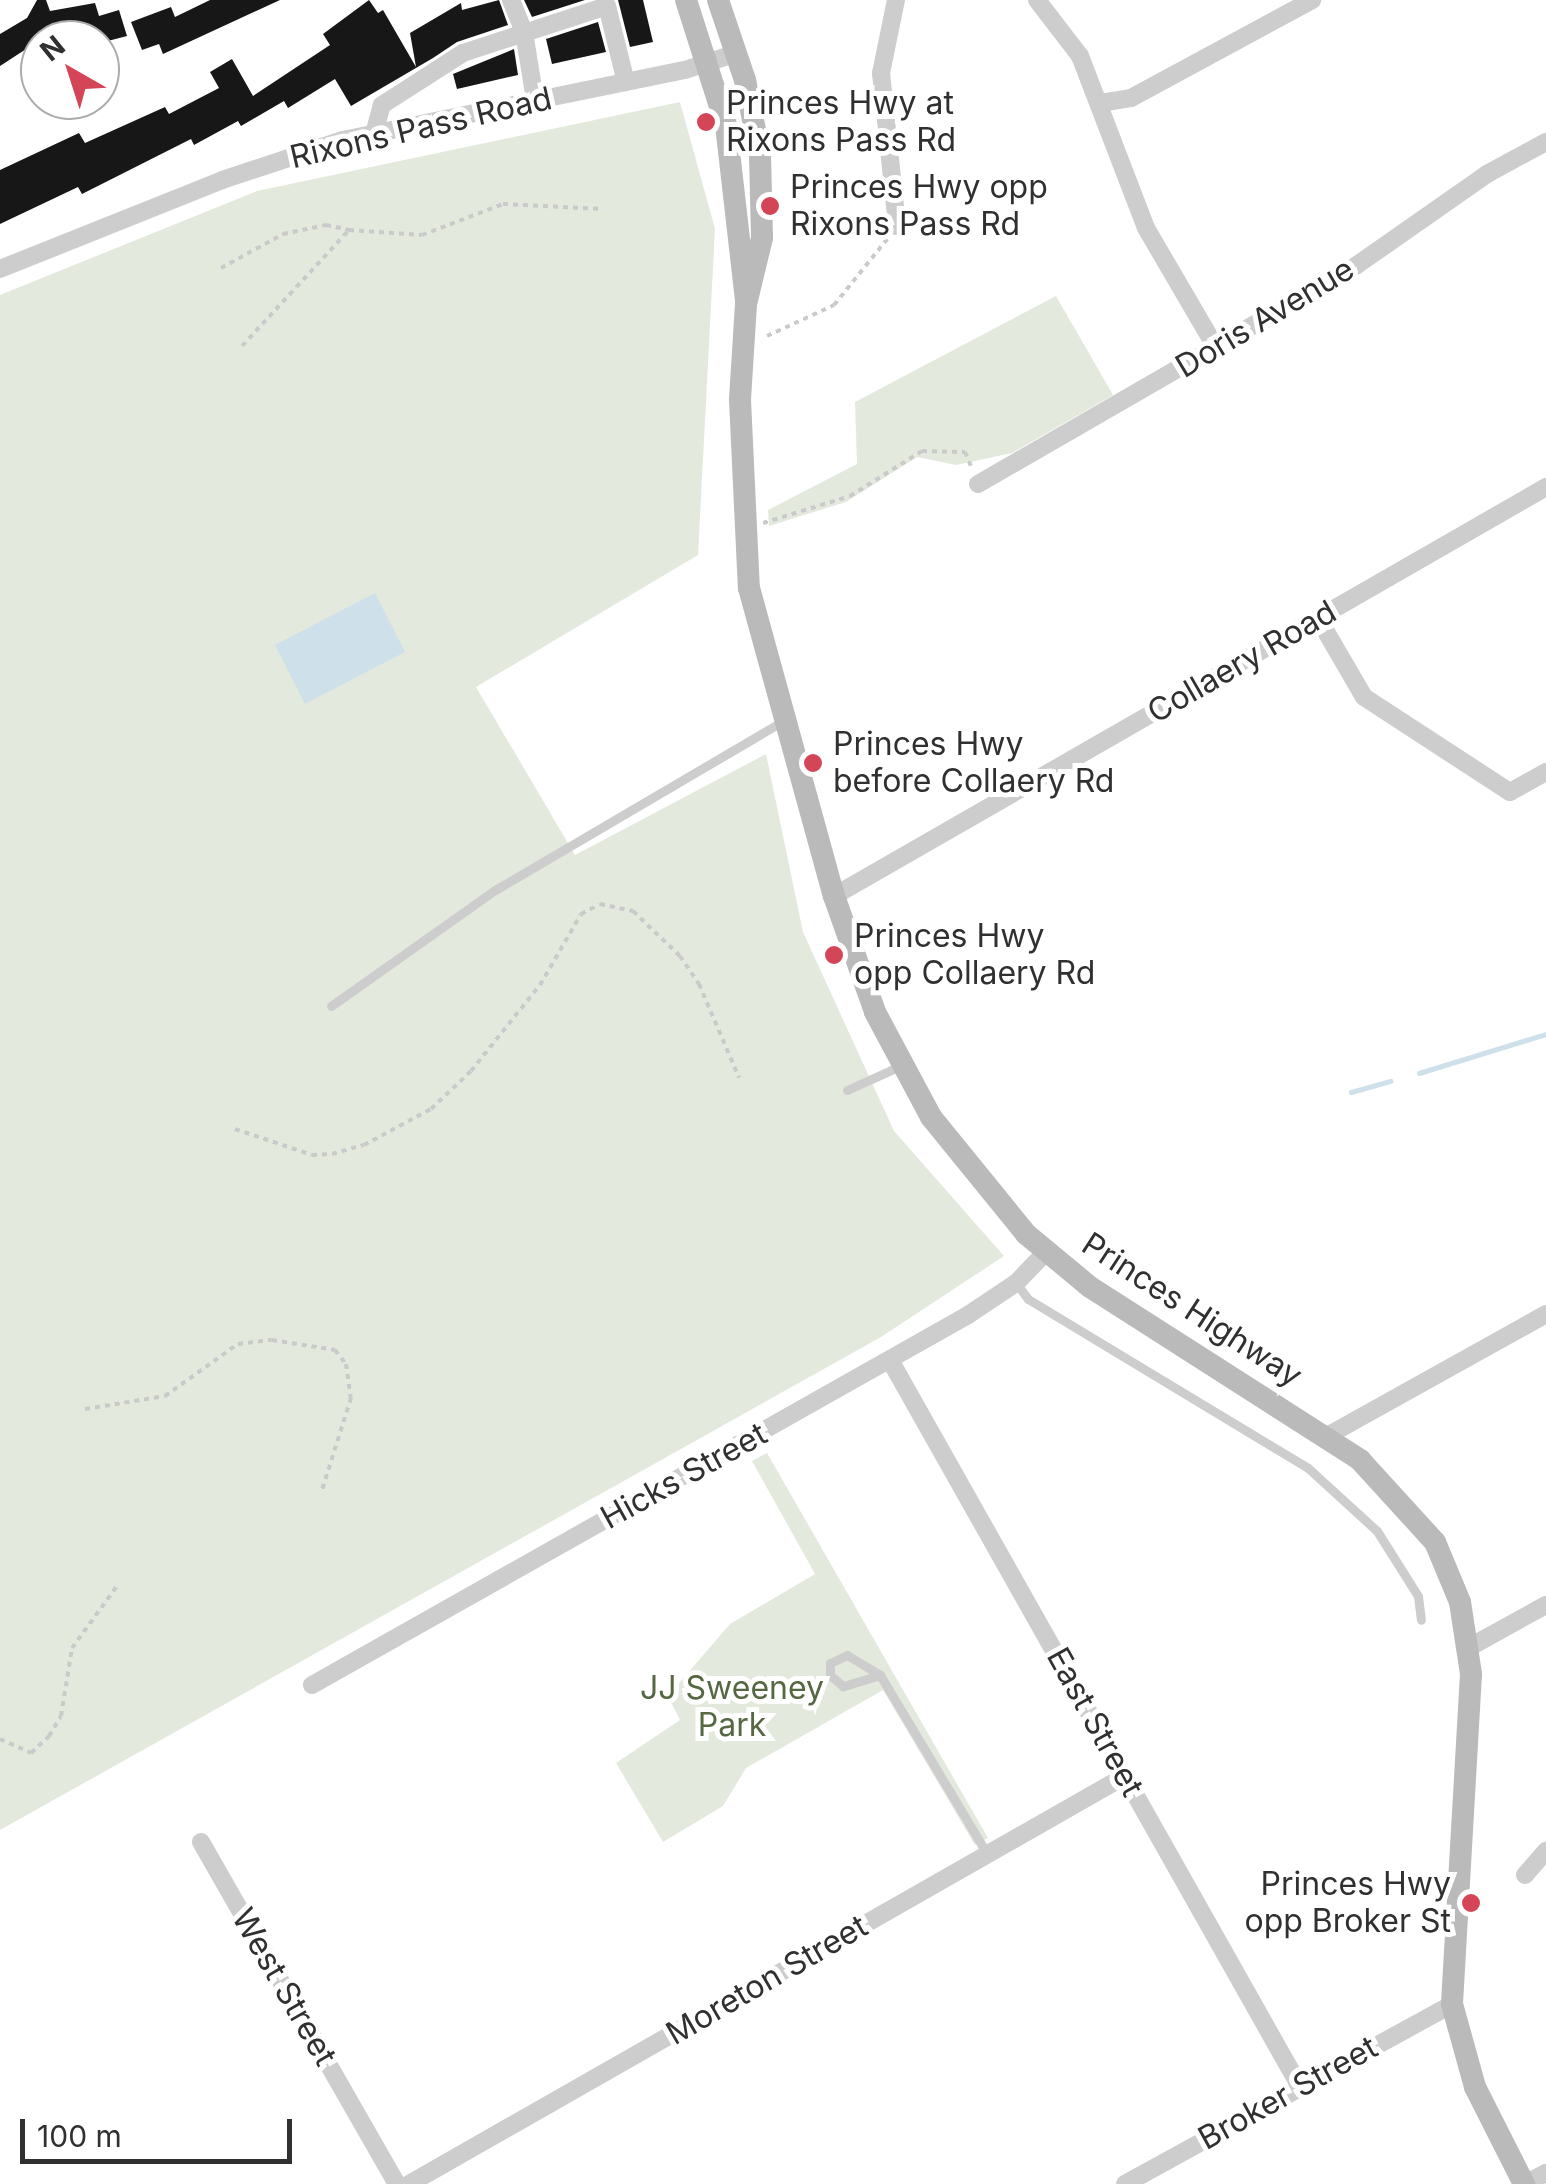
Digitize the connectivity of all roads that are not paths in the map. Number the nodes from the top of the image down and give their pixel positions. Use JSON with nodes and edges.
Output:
{"nodes":[{"id":1,"x":511,"y":0,"type":"edge"},
{"id":2,"x":686,"y":0,"type":"edge"},
{"id":3,"x":718,"y":0,"type":"edge"},
{"id":4,"x":896,"y":0,"type":"edge"},
{"id":5,"x":1037,"y":0,"type":"edge"},
{"id":6,"x":1312,"y":0,"type":"edge"},
{"id":7,"x":606,"y":3,"type":"edge"},
{"id":8,"x":524,"y":32,"type":"junction"},
{"id":9,"x":737,"y":53,"type":"junction"},
{"id":10,"x":709,"y":63,"type":"junction"},
{"id":11,"x":626,"y":82,"type":"junction"},
{"id":12,"x":536,"y":100,"type":"junction"},
{"id":13,"x":1100,"y":103,"type":"junction"},
{"id":14,"x":374,"y":134,"type":"junction"},
{"id":15,"x":1546,"y":142,"type":"edge"},
{"id":16,"x":897,"y":226,"type":"road end"},
{"id":17,"x":0,"y":269,"type":"edge"},
{"id":18,"x":746,"y":304,"type":"junction"},
{"id":19,"x":1216,"y":348,"type":"junction"},
{"id":20,"x":978,"y":484,"type":"road end"},
{"id":21,"x":1546,"y":487,"type":"edge"},
{"id":22,"x":1318,"y":618,"type":"junction"},
{"id":23,"x":783,"y":721,"type":"junction"},
{"id":24,"x":1546,"y":772,"type":"edge"},
{"id":25,"x":834,"y":896,"type":"junction"},
{"id":26,"x":331,"y":1006,"type":"dead end"},
{"id":27,"x":900,"y":1066,"type":"junction"},
{"id":28,"x":847,"y":1090,"type":"dead end"},
{"id":29,"x":1046,"y":1252,"type":"junction"},
{"id":30,"x":1016,"y":1283,"type":"junction"},
{"id":31,"x":1546,"y":1314,"type":"edge"},
{"id":32,"x":890,"y":1360,"type":"junction"},
{"id":33,"x":1327,"y":1436,"type":"junction"},
{"id":34,"x":1546,"y":1604,"type":"edge"},
{"id":35,"x":1421,"y":1620,"type":"dead end"},
{"id":36,"x":1468,"y":1648,"type":"junction"},
{"id":37,"x":880,"y":1675,"type":"junction"},
{"id":38,"x":312,"y":1685,"type":"dead end"},
{"id":39,"x":1125,"y":1776,"type":"junction"},
{"id":40,"x":202,"y":1842,"type":"dead end"},
{"id":41,"x":1546,"y":1851,"type":"edge"},
{"id":42,"x":987,"y":1854,"type":"junction"},
{"id":43,"x":1525,"y":1875,"type":"dead end"},
{"id":44,"x":1452,"y":2004,"type":"junction"},
{"id":45,"x":1299,"y":2084,"type":"junction"},
{"id":46,"x":1546,"y":2173,"type":"edge"},
{"id":47,"x":397,"y":2184,"type":"edge"},
{"id":48,"x":409,"y":2184,"type":"edge"},
{"id":49,"x":1125,"y":2184,"type":"edge"},
{"id":50,"x":1525,"y":2184,"type":"edge"}],
"edges":[{"from":1,"to":8,"type":"street"},
{"from":2,"to":10,"type":"main road","name":"Princes Highway"},
{"from":3,"to":9,"type":"main road","name":"Princes Highway"},
{"from":4,"to":16,"type":"street"},
{"from":5,"to":13,"type":"street"},
{"from":6,"to":13,"type":"street"},
{"from":7,"to":8,"type":"street"},
{"from":7,"to":11,"type":"street"},
{"from":8,"to":12,"type":"street"},
{"from":8,"to":14,"type":"street"},
{"from":9,"to":10,"type":"street","name":"Rixons Pass Road"},
{"from":9,"to":18,"type":"main road","name":"Princes Highway"},
{"from":10,"to":11,"type":"street","name":"Rixons Pass Road"},
{"from":10,"to":18,"type":"main road","name":"Princes Highway"},
{"from":11,"to":12,"type":"street","name":"Rixons Pass Road"},
{"from":12,"to":14,"type":"street","name":"Rixons Pass Road"},
{"from":13,"to":19,"type":"street"},
{"from":14,"to":17,"type":"street","name":"Rixons Pass Road"},
{"from":15,"to":19,"type":"street","name":"Doris Avenue"},
{"from":18,"to":23,"type":"main road","name":"Princes Highway"},
{"from":19,"to":20,"type":"street","name":"Doris Avenue"},
{"from":21,"to":22,"type":"street","name":"Collaery Road"},
{"from":22,"to":24,"type":"street"},
{"from":22,"to":25,"type":"street","name":"Collaery Road"},
{"from":23,"to":25,"type":"main road","name":"Princes Highway"},
{"from":23,"to":26,"type":"lane"},
{"from":25,"to":27,"type":"main road","name":"Princes Highway"},
{"from":27,"to":28,"type":"lane"},
{"from":27,"to":29,"type":"main road","name":"Princes Highway"},
{"from":29,"to":30,"type":"street","name":"Hicks Street"},
{"from":29,"to":33,"type":"main road","name":"Princes Highway"},
{"from":30,"to":32,"type":"street","name":"Hicks Street"},
{"from":30,"to":35,"type":"lane"},
{"from":31,"to":33,"type":"street"},
{"from":32,"to":38,"type":"street","name":"Hicks Street"},
{"from":32,"to":39,"type":"street","name":"East Street"},
{"from":33,"to":36,"type":"main road","name":"Princes Highway"},
{"from":34,"to":36,"type":"street"},
{"from":36,"to":44,"type":"main road","name":"Princes Highway"},
{"from":37,"to":37,"type":"lane"},
{"from":37,"to":42,"type":"lane"},
{"from":39,"to":42,"type":"street","name":"Moreton Street"},
{"from":39,"to":45,"type":"street","name":"East Street"},
{"from":40,"to":47,"type":"street","name":"West Street"},
{"from":41,"to":43,"type":"street"},
{"from":42,"to":48,"type":"street","name":"Moreton Street"},
{"from":44,"to":45,"type":"street","name":"Broker Street"},
{"from":44,"to":50,"type":"main road","name":"Princes Highway"},
{"from":45,"to":49,"type":"street","name":"Broker Street"},
{"from":46,"to":50,"type":"street"}]}
